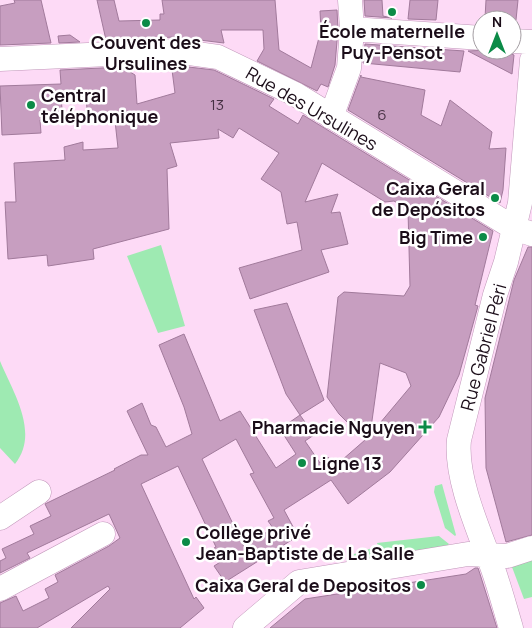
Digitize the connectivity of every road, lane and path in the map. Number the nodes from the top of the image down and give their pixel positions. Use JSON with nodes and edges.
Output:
{"nodes":[{"id":1,"x":350,"y":0,"type":"edge"},
{"id":2,"x":352,"y":29,"type":"junction"},
{"id":3,"x":472,"y":37,"type":"edge"},
{"id":4,"x":0,"y":59,"type":"edge"},
{"id":5,"x":532,"y":60,"type":"edge"},
{"id":6,"x":332,"y":117,"type":"junction"},
{"id":7,"x":527,"y":232,"type":"edge"},
{"id":8,"x":38,"y":492,"type":"dead end"},
{"id":9,"x":0,"y":518,"type":"edge"},
{"id":10,"x":103,"y":534,"type":"dead end"},
{"id":11,"x":532,"y":548,"type":"edge"},
{"id":12,"x":488,"y":556,"type":"junction"},
{"id":13,"x":0,"y":589,"type":"edge"},
{"id":14,"x":254,"y":625,"type":"edge"},
{"id":15,"x":511,"y":628,"type":"edge"}],
"edges":[{"from":1,"to":2,"type":"street"},
{"from":2,"to":3,"type":"street"},
{"from":2,"to":6,"type":"street"},
{"from":4,"to":6,"type":"street","name":"Rue des Ursulines"},
{"from":5,"to":7,"type":"street","name":"Rue Gabriel Péri"},
{"from":6,"to":7,"type":"street","name":"Rue des Ursulines"},
{"from":7,"to":12,"type":"street","name":"Rue Gabriel Péri"},
{"from":8,"to":9,"type":"street"},
{"from":10,"to":13,"type":"street"},
{"from":11,"to":12,"type":"street"},
{"from":12,"to":14,"type":"street"},
{"from":12,"to":15,"type":"street","name":"Rue Gabriel Péri"}]}
